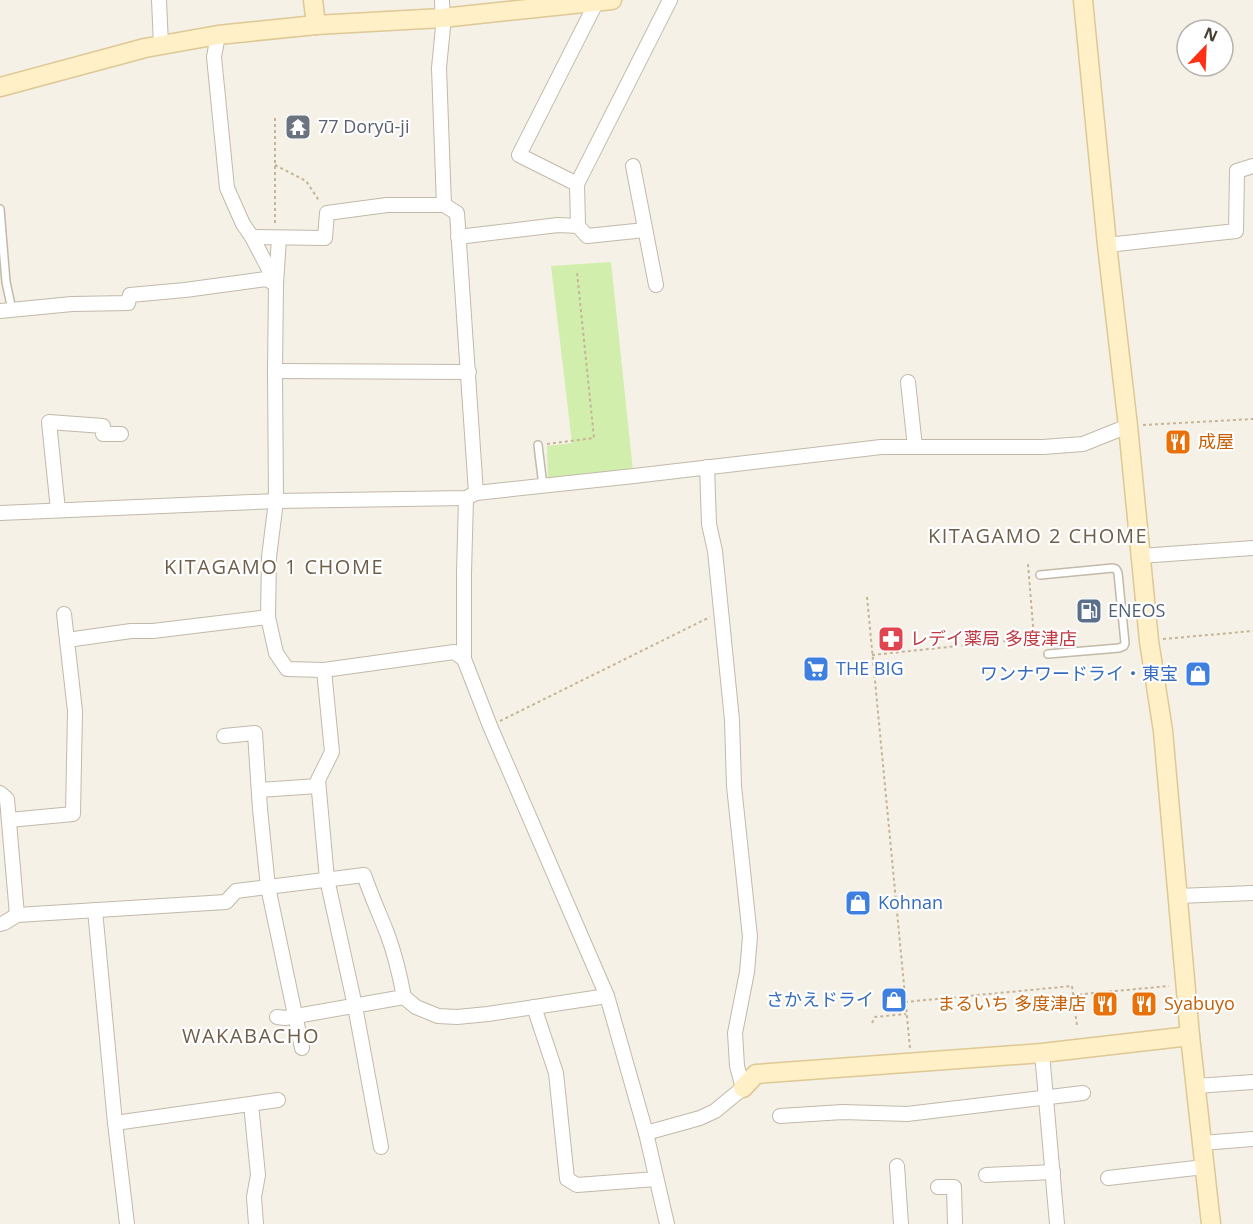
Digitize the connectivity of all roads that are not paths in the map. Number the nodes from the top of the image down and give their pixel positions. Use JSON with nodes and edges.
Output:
{"nodes":[{"id":1,"x":159,"y":0,"type":"edge"},
{"id":2,"x":313,"y":0,"type":"edge"},
{"id":3,"x":670,"y":0,"type":"edge"},
{"id":4,"x":1083,"y":0,"type":"edge"},
{"id":5,"x":605,"y":1,"type":"edge"},
{"id":6,"x":442,"y":9,"type":"edge"},
{"id":7,"x":316,"y":25,"type":"junction"},
{"id":8,"x":218,"y":35,"type":"junction"},
{"id":9,"x":161,"y":45,"type":"junction"},
{"id":10,"x":0,"y":87,"type":"edge"},
{"id":11,"x":633,"y":166,"type":"dead end"},
{"id":12,"x":1253,"y":166,"type":"edge"},
{"id":13,"x":577,"y":184,"type":"junction"},
{"id":14,"x":444,"y":205,"type":"junction"},
{"id":15,"x":0,"y":208,"type":"edge"},
{"id":16,"x":579,"y":226,"type":"junction"},
{"id":17,"x":645,"y":231,"type":"junction"},
{"id":18,"x":252,"y":237,"type":"junction"},
{"id":19,"x":458,"y":237,"type":"junction"},
{"id":20,"x":279,"y":238,"type":"junction"},
{"id":21,"x":1107,"y":245,"type":"junction"},
{"id":22,"x":276,"y":284,"type":"junction"},
{"id":23,"x":656,"y":285,"type":"dead end"},
{"id":24,"x":6,"y":310,"type":"edge"},
{"id":25,"x":275,"y":371,"type":"junction"},
{"id":26,"x":469,"y":372,"type":"junction"},
{"id":27,"x":908,"y":382,"type":"dead end"},
{"id":28,"x":1128,"y":426,"type":"junction"},
{"id":29,"x":121,"y":434,"type":"dead end"},
{"id":30,"x":538,"y":445,"type":"road end"},
{"id":31,"x":915,"y":447,"type":"junction"},
{"id":32,"x":707,"y":467,"type":"junction"},
{"id":33,"x":543,"y":486,"type":"junction"},
{"id":34,"x":471,"y":495,"type":"junction"},
{"id":35,"x":276,"y":501,"type":"junction"},
{"id":36,"x":58,"y":510,"type":"junction"},
{"id":37,"x":0,"y":513,"type":"edge"},
{"id":38,"x":1253,"y":548,"type":"edge"},
{"id":39,"x":1140,"y":555,"type":"junction"},
{"id":40,"x":1040,"y":575,"type":"dead end"},
{"id":41,"x":64,"y":614,"type":"dead end"},
{"id":42,"x":268,"y":617,"type":"junction"},
{"id":43,"x":67,"y":640,"type":"junction"},
{"id":44,"x":1048,"y":654,"type":"dead end"},
{"id":45,"x":464,"y":658,"type":"junction"},
{"id":46,"x":324,"y":670,"type":"junction"},
{"id":47,"x":224,"y":736,"type":"dead end"},
{"id":48,"x":318,"y":786,"type":"junction"},
{"id":49,"x":259,"y":790,"type":"junction"},
{"id":50,"x":0,"y":793,"type":"edge"},
{"id":51,"x":9,"y":820,"type":"junction"},
{"id":52,"x":327,"y":879,"type":"junction"},
{"id":53,"x":268,"y":887,"type":"junction"},
{"id":54,"x":1253,"y":893,"type":"edge"},
{"id":55,"x":1178,"y":896,"type":"junction"},
{"id":56,"x":95,"y":910,"type":"junction"},
{"id":57,"x":16,"y":915,"type":"junction"},
{"id":58,"x":0,"y":924,"type":"edge"},
{"id":59,"x":607,"y":996,"type":"junction"},
{"id":60,"x":404,"y":997,"type":"junction"},
{"id":61,"x":354,"y":1006,"type":"junction"},
{"id":62,"x":534,"y":1007,"type":"junction"},
{"id":63,"x":295,"y":1016,"type":"junction"},
{"id":64,"x":277,"y":1017,"type":"dead end"},
{"id":65,"x":1190,"y":1036,"type":"junction"},
{"id":66,"x":302,"y":1048,"type":"dead end"},
{"id":67,"x":1042,"y":1053,"type":"junction"},
{"id":68,"x":1253,"y":1082,"type":"edge"},
{"id":69,"x":1196,"y":1086,"type":"junction"},
{"id":70,"x":743,"y":1088,"type":"junction"},
{"id":71,"x":1083,"y":1093,"type":"dead end"},
{"id":72,"x":1046,"y":1097,"type":"junction"},
{"id":73,"x":278,"y":1100,"type":"dead end"},
{"id":74,"x":251,"y":1104,"type":"junction"},
{"id":75,"x":780,"y":1116,"type":"dead end"},
{"id":76,"x":115,"y":1122,"type":"junction"},
{"id":77,"x":646,"y":1133,"type":"junction"},
{"id":78,"x":1253,"y":1139,"type":"edge"},
{"id":79,"x":1202,"y":1143,"type":"junction"},
{"id":80,"x":381,"y":1148,"type":"dead end"},
{"id":81,"x":897,"y":1166,"type":"dead end"},
{"id":82,"x":1204,"y":1167,"type":"junction"},
{"id":83,"x":1053,"y":1172,"type":"junction"},
{"id":84,"x":1008,"y":1174,"type":"junction"},
{"id":85,"x":986,"y":1175,"type":"dead end"},
{"id":86,"x":1108,"y":1178,"type":"dead end"},
{"id":87,"x":657,"y":1179,"type":"junction"},
{"id":88,"x":938,"y":1187,"type":"dead end"},
{"id":89,"x":1010,"y":1189,"type":"dead end"},
{"id":90,"x":127,"y":1224,"type":"edge"},
{"id":91,"x":256,"y":1224,"type":"edge"},
{"id":92,"x":667,"y":1224,"type":"edge"},
{"id":93,"x":902,"y":1224,"type":"edge"},
{"id":94,"x":955,"y":1224,"type":"edge"},
{"id":95,"x":1057,"y":1224,"type":"edge"},
{"id":96,"x":1211,"y":1224,"type":"edge"}],
"edges":[{"from":1,"to":9,"type":"street"},
{"from":2,"to":7,"type":"street"},
{"from":3,"to":13,"type":"street"},
{"from":4,"to":21,"type":"street"},
{"from":5,"to":6,"type":"street"},
{"from":5,"to":13,"type":"street"},
{"from":6,"to":7,"type":"street"},
{"from":6,"to":14,"type":"street"},
{"from":7,"to":8,"type":"street"},
{"from":8,"to":9,"type":"street"},
{"from":8,"to":18,"type":"street"},
{"from":9,"to":10,"type":"street"},
{"from":11,"to":17,"type":"street"},
{"from":12,"to":21,"type":"street"},
{"from":13,"to":16,"type":"street"},
{"from":14,"to":19,"type":"street"},
{"from":14,"to":20,"type":"street"},
{"from":15,"to":24,"type":"lane"},
{"from":16,"to":17,"type":"street"},
{"from":16,"to":19,"type":"street"},
{"from":17,"to":23,"type":"street"},
{"from":18,"to":20,"type":"street"},
{"from":18,"to":22,"type":"street"},
{"from":19,"to":26,"type":"street"},
{"from":20,"to":22,"type":"street"},
{"from":21,"to":28,"type":"street"},
{"from":22,"to":24,"type":"street"},
{"from":22,"to":25,"type":"street"},
{"from":25,"to":26,"type":"street"},
{"from":25,"to":35,"type":"street"},
{"from":26,"to":34,"type":"street"},
{"from":27,"to":31,"type":"street"},
{"from":28,"to":31,"type":"street"},
{"from":28,"to":39,"type":"street"},
{"from":29,"to":36,"type":"street"},
{"from":30,"to":33,"type":"lane"},
{"from":31,"to":32,"type":"street"},
{"from":32,"to":33,"type":"street"},
{"from":32,"to":70,"type":"street"},
{"from":33,"to":34,"type":"street"},
{"from":34,"to":35,"type":"street"},
{"from":34,"to":45,"type":"street"},
{"from":35,"to":36,"type":"street"},
{"from":35,"to":42,"type":"street"},
{"from":36,"to":37,"type":"street"},
{"from":38,"to":39,"type":"street"},
{"from":39,"to":55,"type":"street"},
{"from":40,"to":44,"type":"lane"},
{"from":41,"to":43,"type":"street"},
{"from":42,"to":43,"type":"street"},
{"from":42,"to":46,"type":"street"},
{"from":43,"to":51,"type":"street"},
{"from":45,"to":46,"type":"street"},
{"from":45,"to":59,"type":"street"},
{"from":46,"to":48,"type":"street"},
{"from":47,"to":49,"type":"street"},
{"from":48,"to":49,"type":"street"},
{"from":48,"to":52,"type":"street"},
{"from":49,"to":53,"type":"street"},
{"from":50,"to":51,"type":"street"},
{"from":51,"to":57,"type":"street"},
{"from":52,"to":53,"type":"street"},
{"from":52,"to":60,"type":"street"},
{"from":52,"to":61,"type":"street"},
{"from":53,"to":56,"type":"street"},
{"from":53,"to":63,"type":"street"},
{"from":54,"to":55,"type":"street"},
{"from":55,"to":65,"type":"street"},
{"from":56,"to":57,"type":"street"},
{"from":56,"to":76,"type":"street"},
{"from":57,"to":58,"type":"street"},
{"from":59,"to":62,"type":"street"},
{"from":59,"to":77,"type":"street"},
{"from":60,"to":61,"type":"street"},
{"from":60,"to":62,"type":"street"},
{"from":61,"to":63,"type":"street"},
{"from":61,"to":80,"type":"street"},
{"from":62,"to":87,"type":"street"},
{"from":63,"to":64,"type":"street"},
{"from":63,"to":66,"type":"street"},
{"from":65,"to":67,"type":"street"},
{"from":65,"to":69,"type":"street"},
{"from":67,"to":70,"type":"street"},
{"from":67,"to":72,"type":"street"},
{"from":68,"to":69,"type":"street"},
{"from":69,"to":79,"type":"street"},
{"from":70,"to":77,"type":"street"},
{"from":71,"to":72,"type":"street"},
{"from":72,"to":75,"type":"street"},
{"from":72,"to":83,"type":"street"},
{"from":73,"to":74,"type":"street"},
{"from":74,"to":76,"type":"street"},
{"from":74,"to":91,"type":"street"},
{"from":76,"to":90,"type":"street"},
{"from":77,"to":87,"type":"street"},
{"from":78,"to":79,"type":"street"},
{"from":79,"to":82,"type":"street"},
{"from":81,"to":93,"type":"street"},
{"from":82,"to":86,"type":"street"},
{"from":82,"to":96,"type":"street"},
{"from":83,"to":84,"type":"street"},
{"from":83,"to":95,"type":"street"},
{"from":84,"to":85,"type":"street"},
{"from":84,"to":89,"type":"street"},
{"from":87,"to":92,"type":"street"},
{"from":88,"to":94,"type":"street"}]}
